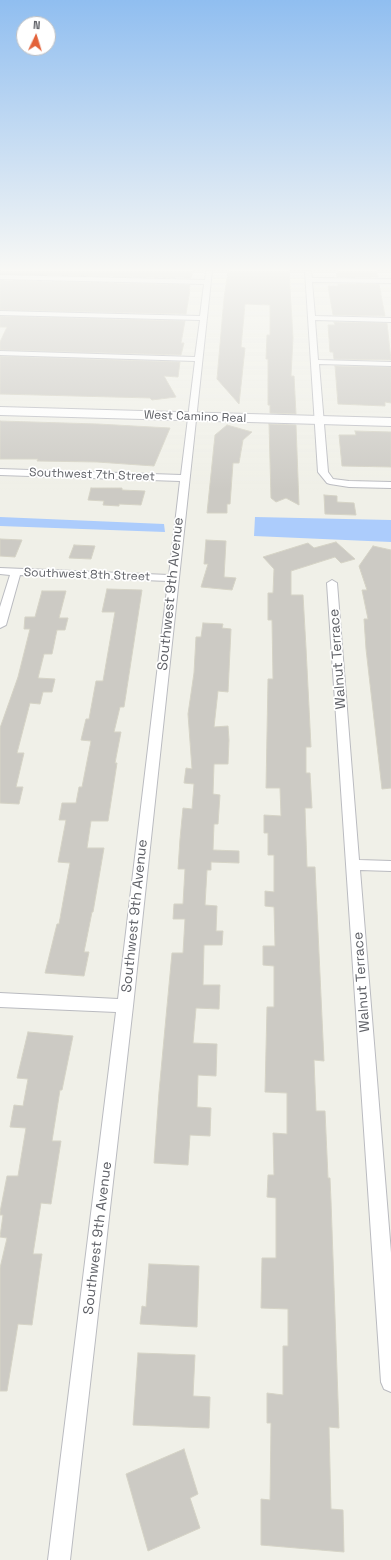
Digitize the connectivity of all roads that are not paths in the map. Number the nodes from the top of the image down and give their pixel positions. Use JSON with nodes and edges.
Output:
{"nodes":[{"id":1,"x":200,"y":344,"type":"edge"},
{"id":2,"x":313,"y":344,"type":"edge"},
{"id":3,"x":0,"y":353,"type":"edge"},
{"id":4,"x":198,"y":359,"type":"junction"},
{"id":5,"x":315,"y":362,"type":"junction"},
{"id":6,"x":391,"y":364,"type":"edge"},
{"id":7,"x":0,"y":404,"type":"edge"},
{"id":8,"x":0,"y":411,"type":"edge"},
{"id":9,"x":192,"y":413,"type":"junction"},
{"id":10,"x":391,"y":415,"type":"edge"},
{"id":11,"x":319,"y":417,"type":"junction"},
{"id":12,"x":391,"y":422,"type":"edge"},
{"id":13,"x":0,"y":472,"type":"edge"},
{"id":14,"x":185,"y":478,"type":"junction"},
{"id":15,"x":391,"y":485,"type":"edge"},
{"id":16,"x":0,"y":571,"type":"edge"},
{"id":17,"x":16,"y":572,"type":"junction"},
{"id":18,"x":173,"y":578,"type":"junction"},
{"id":19,"x":332,"y":584,"type":"dead end"},
{"id":20,"x":0,"y":625,"type":"edge"},
{"id":21,"x":354,"y":865,"type":"junction"},
{"id":22,"x":391,"y":866,"type":"edge"},
{"id":23,"x":0,"y":1000,"type":"edge"},
{"id":24,"x":125,"y":1006,"type":"junction"},
{"id":25,"x":391,"y":1382,"type":"edge"},
{"id":26,"x":60,"y":1560,"type":"edge"}],
"edges":[{"from":1,"to":4,"type":"street","name":"Southwest 9th Avenue"},
{"from":2,"to":5,"type":"street"},
{"from":3,"to":4,"type":"street"},
{"from":4,"to":9,"type":"street","name":"Southwest 9th Avenue"},
{"from":5,"to":6,"type":"street"},
{"from":5,"to":11,"type":"street"},
{"from":7,"to":9,"type":"street","name":"West Camino Real"},
{"from":8,"to":9,"type":"street","name":"West Camino Real"},
{"from":9,"to":11,"type":"street","name":"West Camino Real"},
{"from":9,"to":14,"type":"street","name":"Southwest 9th Avenue"},
{"from":10,"to":11,"type":"street","name":"West Camino Real"},
{"from":11,"to":12,"type":"street","name":"West Camino Real"},
{"from":11,"to":15,"type":"street"},
{"from":13,"to":14,"type":"street","name":"Southwest 7th Street"},
{"from":14,"to":18,"type":"street","name":"Southwest 9th Avenue"},
{"from":16,"to":17,"type":"street","name":"Southwest 8th Street"},
{"from":17,"to":18,"type":"street","name":"Southwest 8th Street"},
{"from":17,"to":20,"type":"street"},
{"from":18,"to":24,"type":"street","name":"Southwest 9th Avenue"},
{"from":19,"to":21,"type":"street","name":"Walnut Terrace"},
{"from":21,"to":22,"type":"street"},
{"from":21,"to":25,"type":"street","name":"Walnut Terrace"},
{"from":23,"to":24,"type":"street"},
{"from":24,"to":26,"type":"street","name":"Southwest 9th Avenue"}]}
